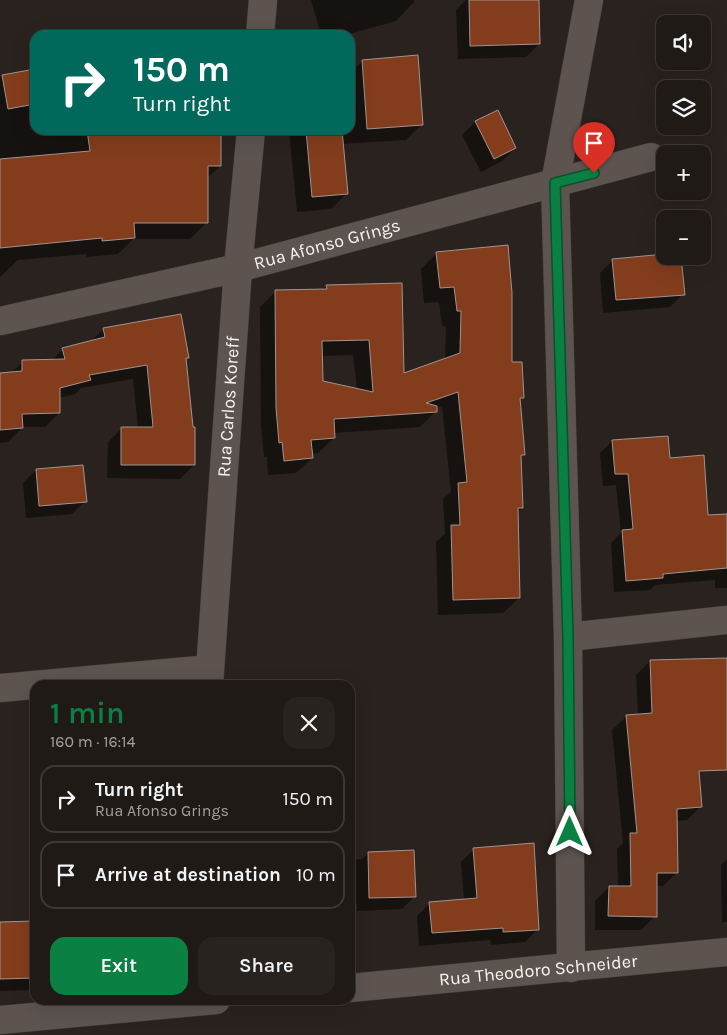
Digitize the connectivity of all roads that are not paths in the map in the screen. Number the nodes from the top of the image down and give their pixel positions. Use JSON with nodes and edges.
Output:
{"nodes":[{"id":1,"x":263,"y":0,"type":"edge"},
{"id":2,"x":589,"y":0,"type":"edge"},
{"id":3,"x":260,"y":30,"type":"edge"},
{"id":4,"x":251,"y":135,"type":"edge"},
{"id":5,"x":651,"y":158,"type":"dead end"},
{"id":6,"x":555,"y":183,"type":"junction"},
{"id":7,"x":238,"y":268,"type":"junction"},
{"id":8,"x":0,"y":321,"type":"edge"},
{"id":9,"x":727,"y":620,"type":"edge"},
{"id":10,"x":568,"y":637,"type":"junction"},
{"id":11,"x":210,"y":677,"type":"edge"},
{"id":12,"x":153,"y":680,"type":"edge"},
{"id":13,"x":30,"y":686,"type":"edge"},
{"id":14,"x":0,"y":688,"type":"edge"},
{"id":15,"x":727,"y":952,"type":"edge"},
{"id":16,"x":571,"y":968,"type":"junction"},
{"id":17,"x":355,"y":988,"type":"edge"},
{"id":18,"x":162,"y":1005,"type":"edge"},
{"id":19,"x":0,"y":1020,"type":"edge"}],
"edges":[{"from":1,"to":3,"type":"street"},
{"from":2,"to":6,"type":"street"},
{"from":4,"to":7,"type":"street","name":"Rua Carlos Koreff"},
{"from":5,"to":6,"type":"street","name":"Rua Afonso Grings"},
{"from":6,"to":7,"type":"street","name":"Rua Afonso Grings"},
{"from":6,"to":10,"type":"street"},
{"from":7,"to":8,"type":"street","name":"Rua Afonso Grings"},
{"from":7,"to":11,"type":"street","name":"Rua Carlos Koreff"},
{"from":9,"to":10,"type":"street"},
{"from":10,"to":16,"type":"street"},
{"from":11,"to":12,"type":"street"},
{"from":13,"to":14,"type":"street"},
{"from":15,"to":16,"type":"street","name":"Rua Theodoro Schneider"},
{"from":16,"to":17,"type":"street","name":"Rua Theodoro Schneider"},
{"from":18,"to":19,"type":"street"}]}
